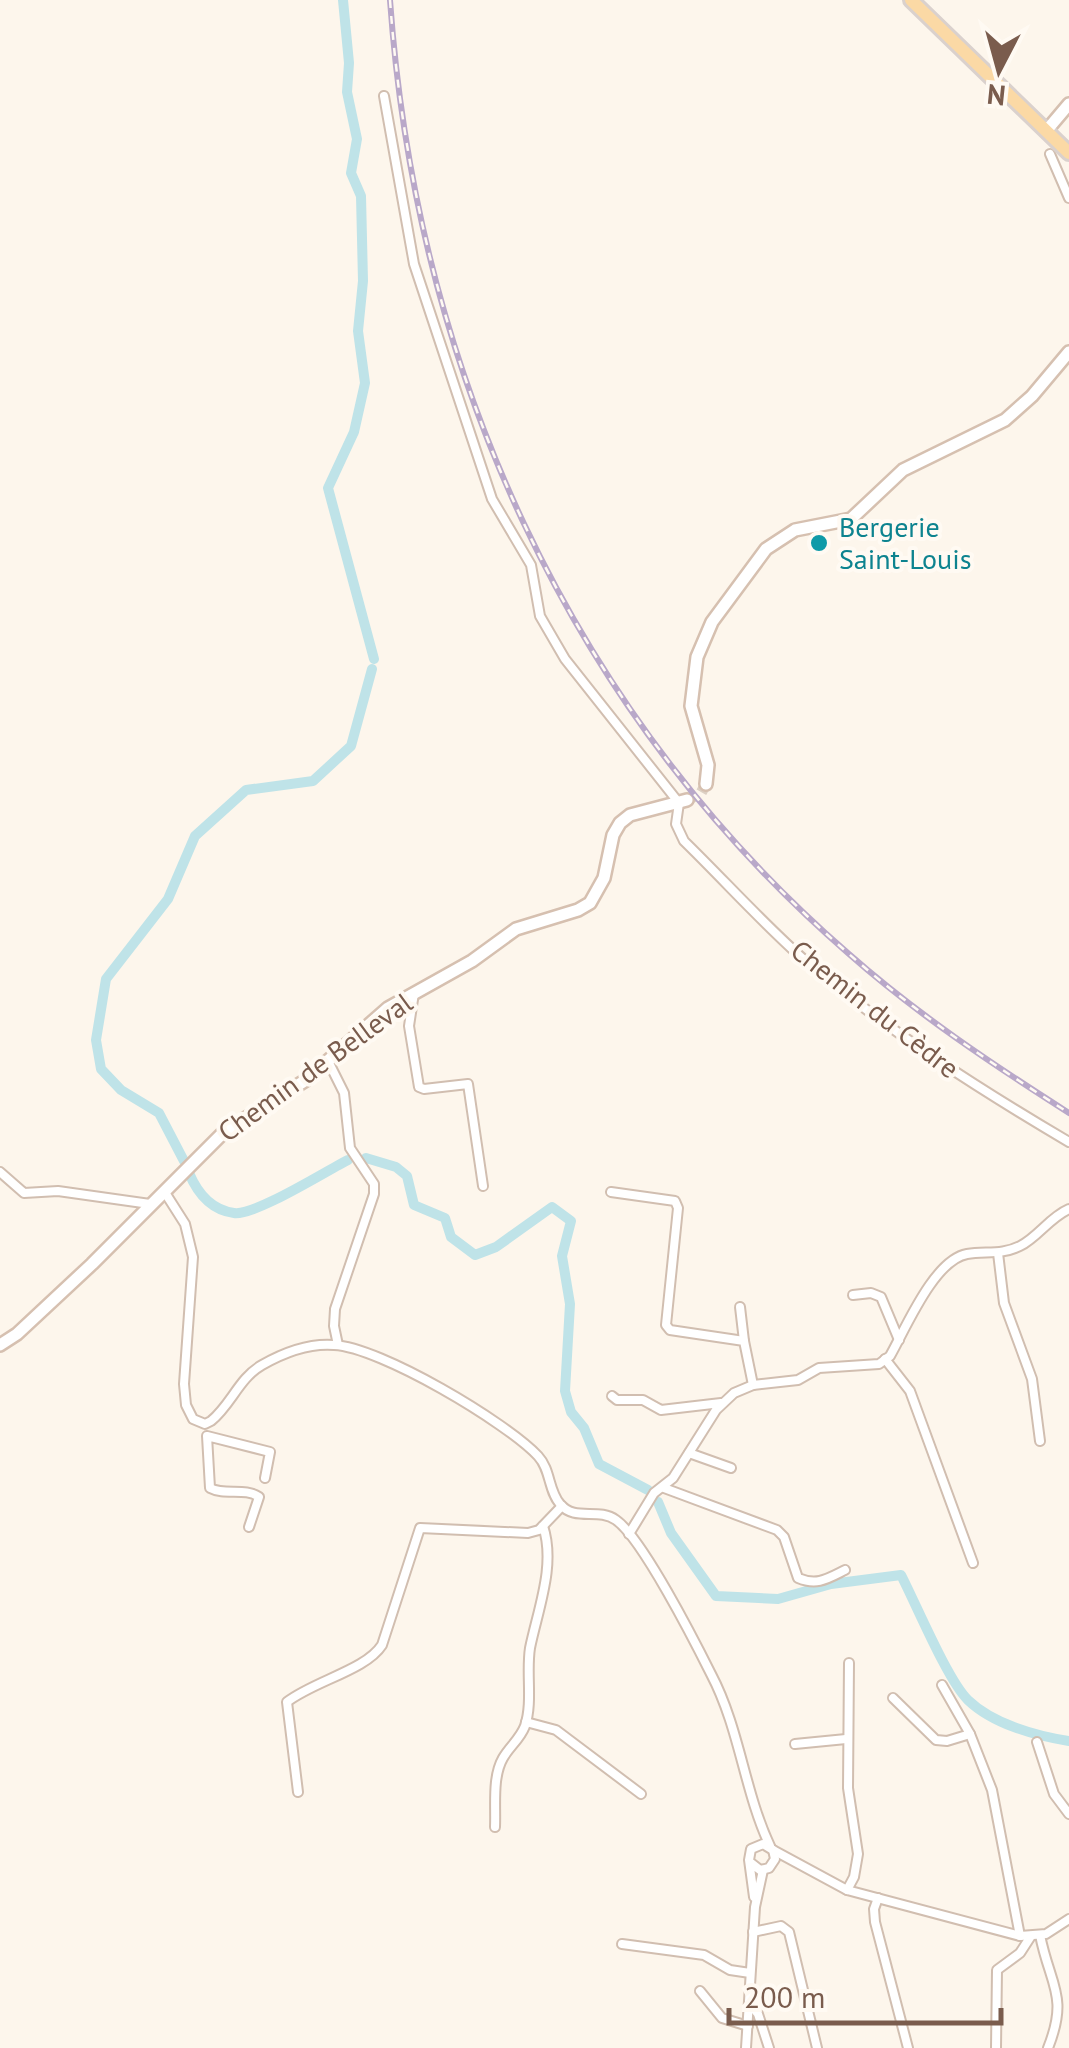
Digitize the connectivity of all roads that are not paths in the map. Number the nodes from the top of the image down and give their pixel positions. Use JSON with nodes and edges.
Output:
{"nodes":[{"id":1,"x":910,"y":0,"type":"edge"},
{"id":2,"x":384,"y":96,"type":"dead end"},
{"id":3,"x":1069,"y":104,"type":"edge"},
{"id":4,"x":1047,"y":130,"type":"junction"},
{"id":5,"x":1067,"y":150,"type":"edge"},
{"id":6,"x":1050,"y":154,"type":"dead end"},
{"id":7,"x":1069,"y":198,"type":"edge"},
{"id":8,"x":1069,"y":352,"type":"edge"},
{"id":9,"x":706,"y":784,"type":"dead end"},
{"id":10,"x":683,"y":802,"type":"junction"},
{"id":11,"x":414,"y":993,"type":"junction"},
{"id":12,"x":328,"y":1061,"type":"junction"},
{"id":13,"x":1069,"y":1142,"type":"edge"},
{"id":14,"x":0,"y":1172,"type":"edge"},
{"id":15,"x":483,"y":1186,"type":"dead end"},
{"id":16,"x":164,"y":1191,"type":"junction"},
{"id":17,"x":611,"y":1192,"type":"dead end"},
{"id":18,"x":150,"y":1204,"type":"junction"},
{"id":19,"x":1069,"y":1209,"type":"edge"},
{"id":20,"x":998,"y":1253,"type":"junction"},
{"id":21,"x":853,"y":1294,"type":"dead end"},
{"id":22,"x":740,"y":1306,"type":"dead end"},
{"id":23,"x":899,"y":1340,"type":"junction"},
{"id":24,"x":744,"y":1341,"type":"junction"},
{"id":25,"x":0,"y":1344,"type":"edge"},
{"id":26,"x":338,"y":1344,"type":"junction"},
{"id":27,"x":885,"y":1360,"type":"junction"},
{"id":28,"x":754,"y":1385,"type":"junction"},
{"id":29,"x":612,"y":1396,"type":"dead end"},
{"id":30,"x":723,"y":1403,"type":"junction"},
{"id":31,"x":1040,"y":1440,"type":"dead end"},
{"id":32,"x":689,"y":1453,"type":"junction"},
{"id":33,"x":730,"y":1468,"type":"dead end"},
{"id":34,"x":266,"y":1478,"type":"dead end"},
{"id":35,"x":663,"y":1488,"type":"junction"},
{"id":36,"x":562,"y":1506,"type":"junction"},
{"id":37,"x":543,"y":1526,"type":"junction"},
{"id":38,"x":249,"y":1527,"type":"dead end"},
{"id":39,"x":629,"y":1534,"type":"junction"},
{"id":40,"x":973,"y":1563,"type":"dead end"},
{"id":41,"x":845,"y":1570,"type":"dead end"},
{"id":42,"x":848,"y":1663,"type":"dead end"},
{"id":43,"x":942,"y":1685,"type":"dead end"},
{"id":44,"x":894,"y":1698,"type":"dead end"},
{"id":45,"x":526,"y":1722,"type":"junction"},
{"id":46,"x":970,"y":1734,"type":"junction"},
{"id":47,"x":846,"y":1739,"type":"junction"},
{"id":48,"x":1037,"y":1742,"type":"dead end"},
{"id":49,"x":795,"y":1744,"type":"dead end"},
{"id":50,"x":298,"y":1792,"type":"dead end"},
{"id":51,"x":641,"y":1794,"type":"dead end"},
{"id":52,"x":1069,"y":1814,"type":"edge"},
{"id":53,"x":759,"y":1824,"type":"junction"},
{"id":54,"x":495,"y":1827,"type":"dead end"},
{"id":55,"x":756,"y":1846,"type":"junction"},
{"id":56,"x":772,"y":1848,"type":"junction"},
{"id":57,"x":791,"y":1862,"type":"junction"},
{"id":58,"x":774,"y":1863,"type":"junction"},
{"id":59,"x":750,"y":1864,"type":"junction"},
{"id":60,"x":762,"y":1870,"type":"junction"},
{"id":61,"x":847,"y":1890,"type":"junction"},
{"id":62,"x":878,"y":1898,"type":"junction"},
{"id":63,"x":755,"y":1907,"type":"junction"},
{"id":64,"x":1069,"y":1919,"type":"edge"},
{"id":65,"x":754,"y":1932,"type":"junction"},
{"id":66,"x":1020,"y":1936,"type":"junction"},
{"id":67,"x":1036,"y":1936,"type":"junction"},
{"id":68,"x":622,"y":1944,"type":"dead end"},
{"id":69,"x":750,"y":1973,"type":"junction"},
{"id":70,"x":700,"y":1991,"type":"dead end"},
{"id":71,"x":749,"y":2003,"type":"junction"},
{"id":72,"x":748,"y":2026,"type":"junction"},
{"id":73,"x":746,"y":2048,"type":"edge"},
{"id":74,"x":769,"y":2048,"type":"edge"},
{"id":75,"x":817,"y":2048,"type":"edge"},
{"id":76,"x":908,"y":2048,"type":"edge"},
{"id":77,"x":996,"y":2048,"type":"edge"},
{"id":78,"x":1048,"y":2048,"type":"edge"}],
"edges":[{"from":1,"to":4,"type":"main road"},
{"from":2,"to":10,"type":"street"},
{"from":3,"to":4,"type":"street"},
{"from":4,"to":5,"type":"main road"},
{"from":6,"to":7,"type":"street"},
{"from":8,"to":9,"type":"street"},
{"from":10,"to":11,"type":"street","name":"Chemin de Belleval"},
{"from":10,"to":13,"type":"street","name":"Chemin du Cèdre"},
{"from":11,"to":12,"type":"street","name":"Chemin de Belleval"},
{"from":11,"to":15,"type":"street"},
{"from":12,"to":16,"type":"street","name":"Chemin de Belleval"},
{"from":12,"to":26,"type":"street"},
{"from":14,"to":18,"type":"street"},
{"from":16,"to":18,"type":"street","name":"Chemin de Belleval"},
{"from":16,"to":26,"type":"street"},
{"from":17,"to":24,"type":"street"},
{"from":18,"to":25,"type":"street","name":"Chemin de Belleval"},
{"from":19,"to":20,"type":"street"},
{"from":20,"to":23,"type":"street"},
{"from":20,"to":31,"type":"street"},
{"from":21,"to":23,"type":"street"},
{"from":22,"to":24,"type":"street"},
{"from":23,"to":27,"type":"street"},
{"from":24,"to":28,"type":"street"},
{"from":26,"to":36,"type":"street"},
{"from":27,"to":28,"type":"street"},
{"from":27,"to":40,"type":"street"},
{"from":28,"to":30,"type":"street"},
{"from":29,"to":30,"type":"street"},
{"from":30,"to":32,"type":"street"},
{"from":32,"to":33,"type":"street"},
{"from":32,"to":35,"type":"street"},
{"from":34,"to":38,"type":"street"},
{"from":35,"to":39,"type":"street"},
{"from":35,"to":41,"type":"street"},
{"from":36,"to":37,"type":"street"},
{"from":36,"to":39,"type":"street"},
{"from":37,"to":45,"type":"street"},
{"from":37,"to":50,"type":"street"},
{"from":39,"to":53,"type":"street"},
{"from":42,"to":47,"type":"street"},
{"from":43,"to":46,"type":"street"},
{"from":44,"to":46,"type":"street"},
{"from":45,"to":51,"type":"street"},
{"from":45,"to":54,"type":"street"},
{"from":46,"to":66,"type":"street"},
{"from":47,"to":49,"type":"street"},
{"from":47,"to":61,"type":"street"},
{"from":48,"to":52,"type":"street"},
{"from":53,"to":55,"type":"street"},
{"from":53,"to":56,"type":"street"},
{"from":55,"to":56,"type":"street"},
{"from":55,"to":59,"type":"street"},
{"from":56,"to":57,"type":"street"},
{"from":56,"to":58,"type":"street"},
{"from":57,"to":58,"type":"street"},
{"from":57,"to":61,"type":"street"},
{"from":58,"to":60,"type":"street"},
{"from":59,"to":60,"type":"street"},
{"from":59,"to":63,"type":"street"},
{"from":60,"to":63,"type":"street"},
{"from":61,"to":62,"type":"street"},
{"from":62,"to":66,"type":"street"},
{"from":62,"to":76,"type":"street"},
{"from":63,"to":65,"type":"street"},
{"from":64,"to":67,"type":"street"},
{"from":65,"to":69,"type":"street"},
{"from":65,"to":75,"type":"street"},
{"from":66,"to":67,"type":"street"},
{"from":67,"to":77,"type":"street"},
{"from":67,"to":78,"type":"street"},
{"from":68,"to":69,"type":"street"},
{"from":69,"to":71,"type":"street"},
{"from":70,"to":72,"type":"street"},
{"from":71,"to":72,"type":"street"},
{"from":71,"to":74,"type":"street"},
{"from":72,"to":73,"type":"street"}]}
